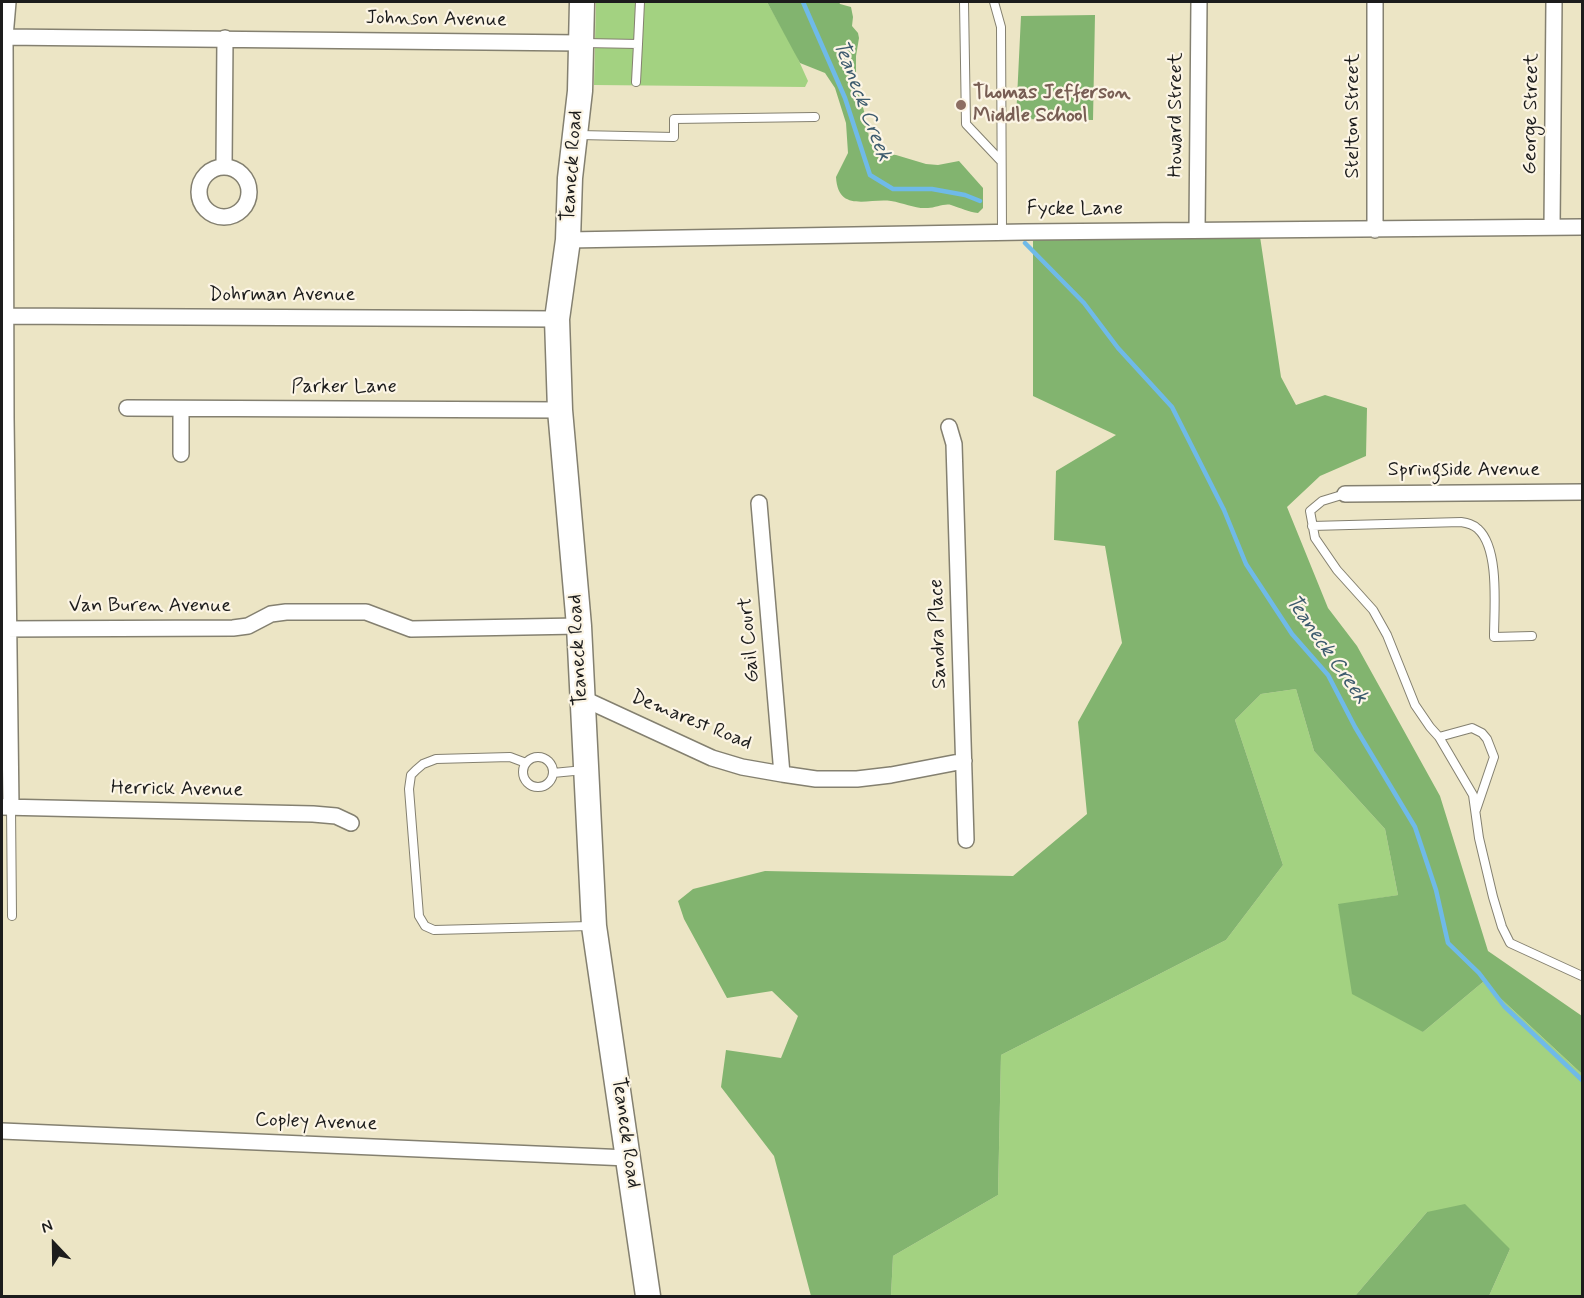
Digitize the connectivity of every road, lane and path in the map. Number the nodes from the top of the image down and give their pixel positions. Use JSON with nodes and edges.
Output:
{"nodes":[{"id":1,"x":8,"y":2,"type":"edge"},
{"id":2,"x":582,"y":2,"type":"edge"},
{"id":3,"x":640,"y":2,"type":"edge"},
{"id":4,"x":964,"y":2,"type":"edge"},
{"id":5,"x":994,"y":2,"type":"edge"},
{"id":6,"x":1199,"y":2,"type":"edge"},
{"id":7,"x":1375,"y":2,"type":"edge"},
{"id":8,"x":1554,"y":2,"type":"edge"},
{"id":9,"x":3,"y":37,"type":"edge"},
{"id":10,"x":225,"y":38,"type":"junction"},
{"id":11,"x":581,"y":43,"type":"junction"},
{"id":12,"x":638,"y":44,"type":"junction"},
{"id":13,"x":636,"y":82,"type":"dead end"},
{"id":14,"x":815,"y":117,"type":"dead end"},
{"id":15,"x":575,"y":135,"type":"junction"},
{"id":16,"x":1000,"y":160,"type":"junction"},
{"id":17,"x":224,"y":166,"type":"dead end"},
{"id":18,"x":3,"y":217,"type":"edge"},
{"id":19,"x":1582,"y":226,"type":"edge"},
{"id":20,"x":1552,"y":227,"type":"junction"},
{"id":21,"x":1197,"y":230,"type":"junction"},
{"id":22,"x":1375,"y":230,"type":"junction"},
{"id":23,"x":1002,"y":232,"type":"junction"},
{"id":24,"x":568,"y":240,"type":"junction"},
{"id":25,"x":6,"y":316,"type":"junction"},
{"id":26,"x":558,"y":319,"type":"junction"},
{"id":27,"x":128,"y":408,"type":"dead end"},
{"id":28,"x":182,"y":409,"type":"junction"},
{"id":29,"x":560,"y":410,"type":"junction"},
{"id":30,"x":4,"y":418,"type":"edge"},
{"id":31,"x":949,"y":427,"type":"dead end"},
{"id":32,"x":182,"y":454,"type":"dead end"},
{"id":33,"x":1582,"y":492,"type":"edge"},
{"id":34,"x":1345,"y":494,"type":"joint"},
{"id":35,"x":759,"y":503,"type":"dead end"},
{"id":36,"x":1312,"y":526,"type":"junction"},
{"id":37,"x":579,"y":626,"type":"junction"},
{"id":38,"x":5,"y":629,"type":"edge"},
{"id":39,"x":1532,"y":636,"type":"dead end"},
{"id":40,"x":582,"y":698,"type":"junction"},
{"id":41,"x":1439,"y":737,"type":"junction"},
{"id":42,"x":964,"y":761,"type":"junction"},
{"id":43,"x":526,"y":763,"type":"junction"},
{"id":44,"x":585,"y":769,"type":"junction"},
{"id":45,"x":553,"y":773,"type":"junction"},
{"id":46,"x":782,"y":774,"type":"junction"},
{"id":47,"x":6,"y":807,"type":"edge"},
{"id":48,"x":1475,"y":811,"type":"junction"},
{"id":49,"x":351,"y":823,"type":"dead end"},
{"id":50,"x":966,"y":840,"type":"dead end"},
{"id":51,"x":12,"y":916,"type":"dead end"},
{"id":52,"x":594,"y":926,"type":"junction"},
{"id":53,"x":1582,"y":976,"type":"edge"},
{"id":54,"x":2,"y":1131,"type":"edge"},
{"id":55,"x":628,"y":1158,"type":"junction"},
{"id":56,"x":648,"y":1296,"type":"edge"}],
"edges":[{"from":1,"to":9,"type":"street"},
{"from":2,"to":11,"type":"main road","name":"Teaneck Road"},
{"from":3,"to":12,"type":"lane"},
{"from":4,"to":16,"type":"lane"},
{"from":5,"to":16,"type":"lane"},
{"from":6,"to":21,"type":"street","name":"Howard Street"},
{"from":7,"to":22,"type":"street","name":"Stelton Street"},
{"from":8,"to":20,"type":"street","name":"George Street"},
{"from":9,"to":10,"type":"street","name":"Johnson Avenue"},
{"from":9,"to":18,"type":"street"},
{"from":10,"to":11,"type":"street","name":"Johnson Avenue"},
{"from":10,"to":17,"type":"street"},
{"from":11,"to":12,"type":"lane"},
{"from":11,"to":15,"type":"main road","name":"Teaneck Road"},
{"from":12,"to":13,"type":"lane"},
{"from":14,"to":15,"type":"lane"},
{"from":15,"to":24,"type":"main road","name":"Teaneck Road"},
{"from":16,"to":23,"type":"lane"},
{"from":18,"to":25,"type":"street"},
{"from":19,"to":20,"type":"street","name":"Fycke Lane"},
{"from":20,"to":22,"type":"street","name":"Fycke Lane"},
{"from":21,"to":22,"type":"street","name":"Fycke Lane"},
{"from":21,"to":23,"type":"street","name":"Fycke Lane"},
{"from":23,"to":24,"type":"street","name":"Fycke Lane"},
{"from":24,"to":26,"type":"main road","name":"Teaneck Road"},
{"from":25,"to":26,"type":"street","name":"Dohrman Avenue"},
{"from":25,"to":30,"type":"street"},
{"from":26,"to":29,"type":"main road","name":"Teaneck Road"},
{"from":27,"to":28,"type":"street","name":"Parker Lane"},
{"from":28,"to":29,"type":"street","name":"Parker Lane"},
{"from":28,"to":32,"type":"street"},
{"from":29,"to":37,"type":"main road","name":"Teaneck Road"},
{"from":30,"to":38,"type":"street"},
{"from":31,"to":42,"type":"street","name":"Sandra Place"},
{"from":33,"to":34,"type":"street","name":"Springside Avenue"},
{"from":34,"to":36,"type":"lane"},
{"from":35,"to":46,"type":"street","name":"Gail Court"},
{"from":36,"to":39,"type":"lane"},
{"from":36,"to":41,"type":"lane"},
{"from":37,"to":38,"type":"street","name":"Van Buren Avenue"},
{"from":37,"to":40,"type":"main road","name":"Teaneck Road"},
{"from":38,"to":47,"type":"street"},
{"from":40,"to":44,"type":"main road","name":"Teaneck Road"},
{"from":40,"to":46,"type":"street","name":"Demarest Road"},
{"from":41,"to":48,"type":"lane"},
{"from":41,"to":48,"type":"lane"},
{"from":42,"to":46,"type":"street","name":"Demarest Road"},
{"from":42,"to":50,"type":"street","name":"Sandra Place"},
{"from":43,"to":45,"type":"lane"},
{"from":43,"to":45,"type":"lane"},
{"from":43,"to":52,"type":"lane"},
{"from":44,"to":45,"type":"lane"},
{"from":44,"to":52,"type":"main road","name":"Teaneck Road"},
{"from":47,"to":49,"type":"street","name":"Herrick Avenue"},
{"from":47,"to":51,"type":"lane"},
{"from":48,"to":53,"type":"lane"},
{"from":52,"to":55,"type":"main road","name":"Teaneck Road"},
{"from":54,"to":55,"type":"street","name":"Copley Avenue"},
{"from":55,"to":56,"type":"main road","name":"Teaneck Road"}]}
